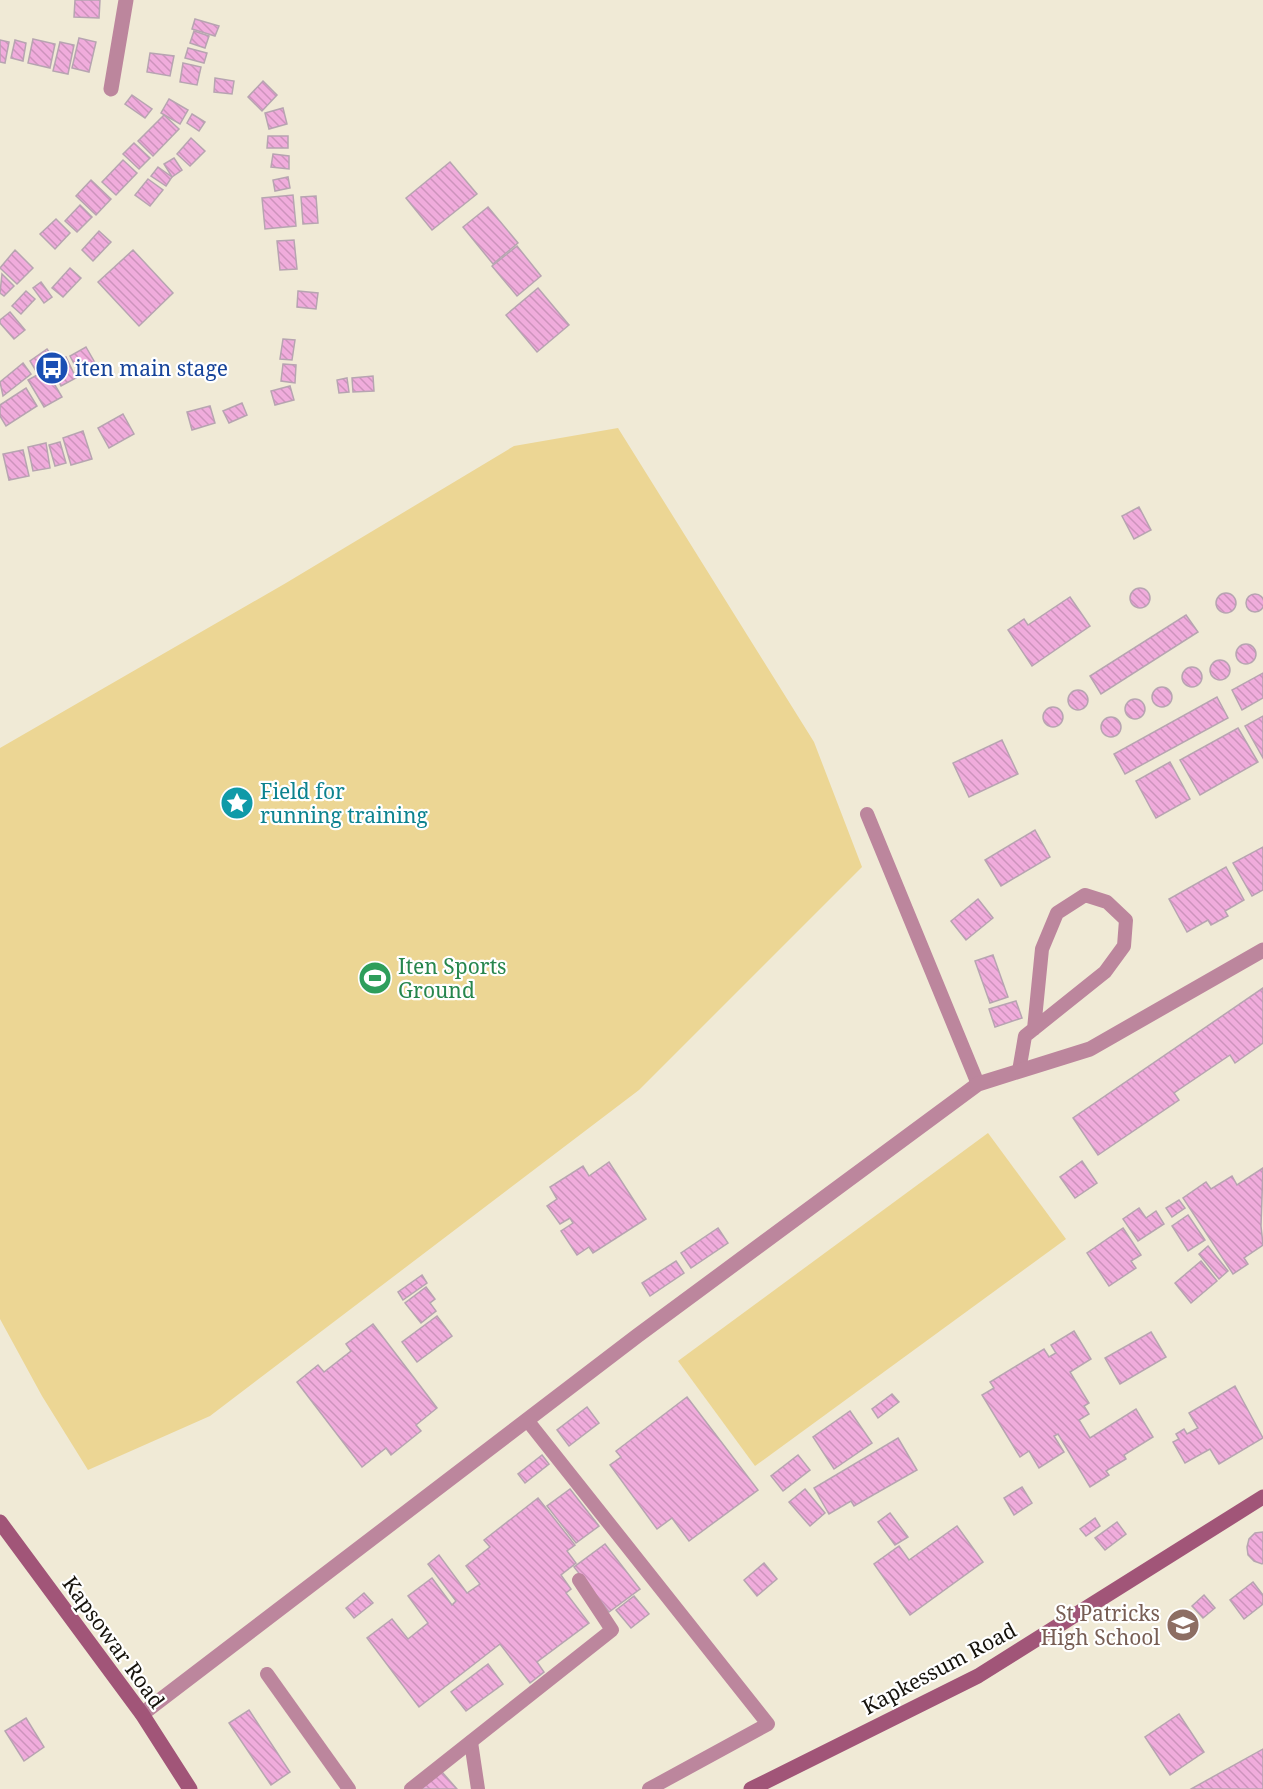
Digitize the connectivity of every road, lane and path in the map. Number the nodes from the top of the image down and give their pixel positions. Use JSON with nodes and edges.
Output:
{"nodes":[{"id":1,"x":126,"y":0,"type":"edge"},
{"id":2,"x":111,"y":89,"type":"dead end"},
{"id":3,"x":867,"y":814,"type":"dead end"},
{"id":4,"x":1263,"y":950,"type":"edge"},
{"id":5,"x":1034,"y":1029,"type":"junction"},
{"id":6,"x":1019,"y":1071,"type":"junction"},
{"id":7,"x":978,"y":1084,"type":"junction"},
{"id":8,"x":527,"y":1420,"type":"junction"},
{"id":9,"x":1263,"y":1497,"type":"edge"},
{"id":10,"x":0,"y":1522,"type":"edge"},
{"id":11,"x":579,"y":1580,"type":"dead end"},
{"id":12,"x":267,"y":1674,"type":"dead end"},
{"id":13,"x":142,"y":1714,"type":"junction"},
{"id":14,"x":471,"y":1742,"type":"junction"},
{"id":15,"x":190,"y":1789,"type":"edge"},
{"id":16,"x":349,"y":1789,"type":"edge"},
{"id":17,"x":411,"y":1789,"type":"edge"},
{"id":18,"x":478,"y":1789,"type":"edge"},
{"id":19,"x":648,"y":1789,"type":"edge"},
{"id":20,"x":751,"y":1789,"type":"edge"}],
"edges":[{"from":1,"to":2,"type":"street"},
{"from":3,"to":7,"type":"lane"},
{"from":4,"to":6,"type":"street"},
{"from":5,"to":5,"type":"lane"},
{"from":5,"to":6,"type":"lane"},
{"from":6,"to":7,"type":"street"},
{"from":7,"to":8,"type":"street"},
{"from":8,"to":13,"type":"street"},
{"from":8,"to":19,"type":"lane"},
{"from":9,"to":20,"type":"street","name":"Kapkessum Road"},
{"from":10,"to":13,"type":"street","name":"Kapsowar Road"},
{"from":11,"to":14,"type":"lane"},
{"from":12,"to":16,"type":"lane"},
{"from":13,"to":15,"type":"street","name":"Kapsowar Road"},
{"from":14,"to":17,"type":"lane"},
{"from":14,"to":18,"type":"lane"}]}
